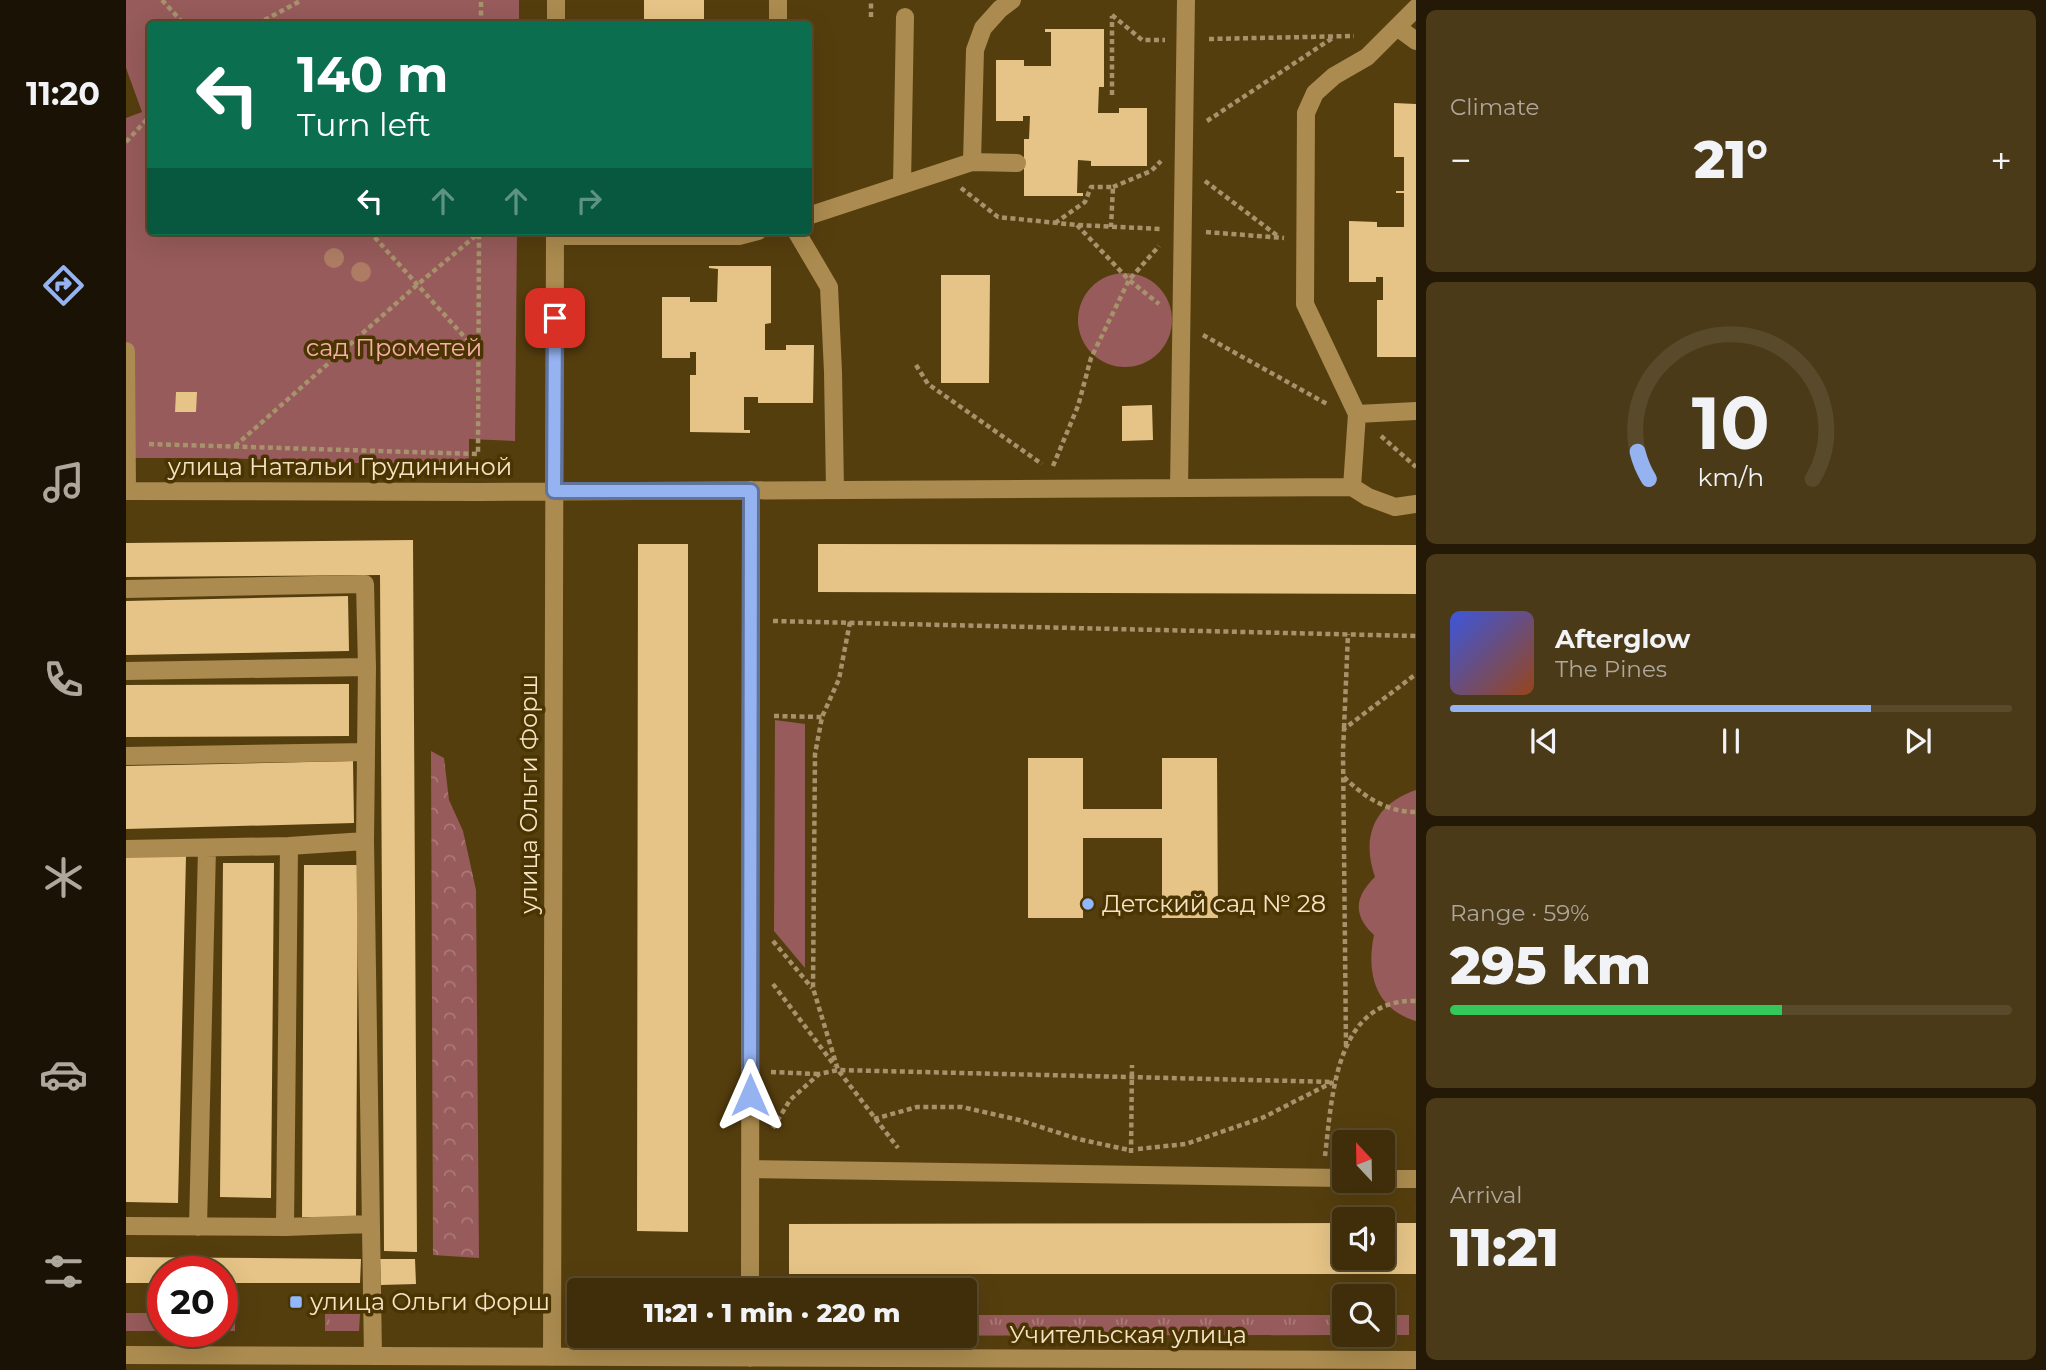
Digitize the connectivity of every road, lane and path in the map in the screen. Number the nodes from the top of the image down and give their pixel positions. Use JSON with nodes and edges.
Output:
{"nodes":[{"id":1,"x":162,"y":0,"type":"edge"},
{"id":2,"x":302,"y":0,"type":"edge"},
{"id":3,"x":481,"y":0,"type":"edge"},
{"id":4,"x":556,"y":0,"type":"edge"},
{"id":5,"x":778,"y":0,"type":"edge"},
{"id":6,"x":871,"y":0,"type":"edge"},
{"id":7,"x":1012,"y":0,"type":"edge"},
{"id":8,"x":1186,"y":0,"type":"edge"},
{"id":9,"x":1416,"y":8,"type":"edge"},
{"id":10,"x":871,"y":17,"type":"dead end"},
{"id":11,"x":905,"y":17,"type":"dead end"},
{"id":12,"x":181,"y":21,"type":"edge"},
{"id":13,"x":263,"y":21,"type":"edge"},
{"id":14,"x":481,"y":21,"type":"edge"},
{"id":15,"x":556,"y":21,"type":"edge"},
{"id":16,"x":778,"y":21,"type":"edge"},
{"id":17,"x":1393,"y":31,"type":"junction"},
{"id":18,"x":1335,"y":36,"type":"junction"},
{"id":19,"x":1185,"y":39,"type":"junction"},
{"id":20,"x":1416,"y":41,"type":"edge"},
{"id":21,"x":1112,"y":95,"type":"dead end"},
{"id":22,"x":147,"y":119,"type":"edge"},
{"id":23,"x":1184,"y":136,"type":"junction"},
{"id":24,"x":126,"y":142,"type":"edge"},
{"id":25,"x":972,"y":162,"type":"junction"},
{"id":26,"x":1017,"y":163,"type":"dead end"},
{"id":27,"x":1184,"y":165,"type":"junction"},
{"id":28,"x":953,"y":167,"type":"junction"},
{"id":29,"x":902,"y":185,"type":"junction"},
{"id":30,"x":1113,"y":187,"type":"junction"},
{"id":31,"x":812,"y":215,"type":"edge"},
{"id":32,"x":1054,"y":223,"type":"junction"},
{"id":33,"x":1077,"y":225,"type":"junction"},
{"id":34,"x":1111,"y":227,"type":"junction"},
{"id":35,"x":1178,"y":230,"type":"junction"},
{"id":36,"x":373,"y":235,"type":"edge"},
{"id":37,"x":476,"y":235,"type":"edge"},
{"id":38,"x":480,"y":235,"type":"edge"},
{"id":39,"x":555,"y":235,"type":"edge"},
{"id":40,"x":647,"y":235,"type":"edge"},
{"id":41,"x":743,"y":235,"type":"edge"},
{"id":42,"x":798,"y":235,"type":"edge"},
{"id":43,"x":1280,"y":237,"type":"junction"},
{"id":44,"x":1306,"y":239,"type":"junction"},
{"id":45,"x":1129,"y":280,"type":"junction"},
{"id":46,"x":417,"y":285,"type":"junction"},
{"id":47,"x":1181,"y":323,"type":"junction"},
{"id":48,"x":126,"y":351,"type":"edge"},
{"id":49,"x":479,"y":353,"type":"junction"},
{"id":50,"x":916,"y":365,"type":"dead end"},
{"id":51,"x":1416,"y":411,"type":"edge"},
{"id":52,"x":1357,"y":414,"type":"junction"},
{"id":53,"x":127,"y":444,"type":"edge"},
{"id":54,"x":235,"y":447,"type":"junction"},
{"id":55,"x":1416,"y":467,"type":"edge"},
{"id":56,"x":1352,"y":487,"type":"junction"},
{"id":57,"x":1180,"y":488,"type":"junction"},
{"id":58,"x":835,"y":489,"type":"junction"},
{"id":59,"x":126,"y":491,"type":"edge"},
{"id":60,"x":554,"y":491,"type":"junction"},
{"id":61,"x":751,"y":491,"type":"junction"},
{"id":62,"x":1416,"y":504,"type":"edge"},
{"id":63,"x":126,"y":589,"type":"edge"},
{"id":64,"x":751,"y":620,"type":"junction"},
{"id":65,"x":850,"y":622,"type":"junction"},
{"id":66,"x":1348,"y":634,"type":"junction"},
{"id":67,"x":1416,"y":636,"type":"edge"},
{"id":68,"x":367,"y":667,"type":"junction"},
{"id":69,"x":126,"y":671,"type":"edge"},
{"id":70,"x":1416,"y":674,"type":"edge"},
{"id":71,"x":750,"y":715,"type":"junction"},
{"id":72,"x":822,"y":717,"type":"junction"},
{"id":73,"x":1344,"y":729,"type":"junction"},
{"id":74,"x":366,"y":752,"type":"junction"},
{"id":75,"x":126,"y":756,"type":"edge"},
{"id":76,"x":1343,"y":776,"type":"junction"},
{"id":77,"x":1416,"y":812,"type":"edge"},
{"id":78,"x":365,"y":841,"type":"junction"},
{"id":79,"x":289,"y":846,"type":"junction"},
{"id":80,"x":207,"y":848,"type":"junction"},
{"id":81,"x":126,"y":849,"type":"edge"},
{"id":82,"x":750,"y":913,"type":"junction"},
{"id":83,"x":750,"y":953,"type":"junction"},
{"id":84,"x":813,"y":988,"type":"junction"},
{"id":85,"x":1416,"y":1001,"type":"edge"},
{"id":86,"x":1346,"y":1046,"type":"junction"},
{"id":87,"x":1132,"y":1065,"type":"dead end"},
{"id":88,"x":838,"y":1070,"type":"junction"},
{"id":89,"x":750,"y":1072,"type":"junction"},
{"id":90,"x":819,"y":1074,"type":"junction"},
{"id":91,"x":1132,"y":1077,"type":"junction"},
{"id":92,"x":1334,"y":1082,"type":"junction"},
{"id":93,"x":874,"y":1119,"type":"junction"},
{"id":94,"x":770,"y":1134,"type":"dead end"},
{"id":95,"x":1132,"y":1150,"type":"junction"},
{"id":96,"x":750,"y":1169,"type":"junction"},
{"id":97,"x":915,"y":1171,"type":"junction"},
{"id":98,"x":1131,"y":1175,"type":"junction"},
{"id":99,"x":1323,"y":1178,"type":"junction"},
{"id":100,"x":1332,"y":1178,"type":"edge"},
{"id":101,"x":1395,"y":1179,"type":"edge"},
{"id":102,"x":1416,"y":1179,"type":"edge"},
{"id":103,"x":370,"y":1224,"type":"junction"},
{"id":104,"x":126,"y":1226,"type":"edge"},
{"id":105,"x":198,"y":1227,"type":"junction"},
{"id":106,"x":285,"y":1227,"type":"junction"},
{"id":107,"x":750,"y":1278,"type":"edge"},
{"id":108,"x":750,"y":1348,"type":"edge"},
{"id":109,"x":126,"y":1355,"type":"edge"},
{"id":110,"x":373,"y":1356,"type":"junction"},
{"id":111,"x":552,"y":1357,"type":"junction"},
{"id":112,"x":750,"y":1358,"type":"junction"},
{"id":113,"x":1416,"y":1360,"type":"edge"},
{"id":114,"x":284,"y":1363,"type":"edge"},
{"id":115,"x":1221,"y":1365,"type":"edge"},
{"id":116,"x":1342,"y":1365,"type":"edge"}],
"edges":[{"from":1,"to":12,"type":"path"},
{"from":2,"to":13,"type":"path"},
{"from":3,"to":14,"type":"path"},
{"from":4,"to":15,"type":"street"},
{"from":5,"to":16,"type":"street"},
{"from":6,"to":10,"type":"path"},
{"from":7,"to":25,"type":"street"},
{"from":8,"to":19,"type":"street"},
{"from":9,"to":17,"type":"street"},
{"from":11,"to":29,"type":"street"},
{"from":17,"to":18,"type":"path"},
{"from":17,"to":20,"type":"street"},
{"from":17,"to":44,"type":"street"},
{"from":18,"to":19,"type":"path"},
{"from":18,"to":23,"type":"path"},
{"from":19,"to":21,"type":"path"},
{"from":19,"to":23,"type":"street"},
{"from":22,"to":24,"type":"path"},
{"from":23,"to":27,"type":"street"},
{"from":23,"to":30,"type":"path"},
{"from":25,"to":26,"type":"street"},
{"from":25,"to":28,"type":"street"},
{"from":27,"to":35,"type":"street"},
{"from":27,"to":43,"type":"path"},
{"from":28,"to":29,"type":"street"},
{"from":28,"to":32,"type":"path"},
{"from":29,"to":31,"type":"street"},
{"from":30,"to":32,"type":"path"},
{"from":30,"to":34,"type":"path"},
{"from":32,"to":33,"type":"path"},
{"from":33,"to":34,"type":"path"},
{"from":33,"to":45,"type":"path"},
{"from":34,"to":35,"type":"path"},
{"from":35,"to":43,"type":"path"},
{"from":35,"to":45,"type":"path"},
{"from":35,"to":47,"type":"street"},
{"from":36,"to":46,"type":"path"},
{"from":37,"to":46,"type":"path"},
{"from":38,"to":49,"type":"path"},
{"from":39,"to":60,"type":"street","name":"улица Ольги Форш"},
{"from":40,"to":41,"type":"street"},
{"from":42,"to":58,"type":"street"},
{"from":43,"to":44,"type":"path"},
{"from":44,"to":52,"type":"street"},
{"from":45,"to":47,"type":"path"},
{"from":45,"to":50,"type":"path"},
{"from":46,"to":49,"type":"path"},
{"from":46,"to":54,"type":"path"},
{"from":47,"to":52,"type":"path"},
{"from":47,"to":57,"type":"street"},
{"from":48,"to":53,"type":"street"},
{"from":49,"to":54,"type":"path"},
{"from":51,"to":52,"type":"street"},
{"from":52,"to":55,"type":"path"},
{"from":52,"to":56,"type":"street"},
{"from":53,"to":54,"type":"path"},
{"from":53,"to":59,"type":"street"},
{"from":56,"to":57,"type":"street","name":"улица Натальи Грудининой"},
{"from":56,"to":62,"type":"street"},
{"from":57,"to":58,"type":"street","name":"улица Натальи Грудининой"},
{"from":58,"to":61,"type":"street","name":"улица Натальи Грудининой"},
{"from":59,"to":60,"type":"street","name":"улица Натальи Грудининой"},
{"from":60,"to":61,"type":"street","name":"улица Натальи Грудининой"},
{"from":60,"to":111,"type":"street","name":"улица Ольги Форш"},
{"from":61,"to":64,"type":"street"},
{"from":63,"to":68,"type":"street"},
{"from":64,"to":65,"type":"path"},
{"from":64,"to":71,"type":"street"},
{"from":65,"to":66,"type":"path"},
{"from":65,"to":72,"type":"path"},
{"from":66,"to":67,"type":"path"},
{"from":66,"to":73,"type":"path"},
{"from":68,"to":69,"type":"street"},
{"from":68,"to":74,"type":"street"},
{"from":70,"to":73,"type":"path"},
{"from":71,"to":72,"type":"path"},
{"from":71,"to":82,"type":"street"},
{"from":72,"to":84,"type":"path"},
{"from":73,"to":76,"type":"path"},
{"from":74,"to":75,"type":"street"},
{"from":74,"to":78,"type":"street"},
{"from":76,"to":77,"type":"path"},
{"from":76,"to":86,"type":"path"},
{"from":78,"to":79,"type":"street"},
{"from":78,"to":103,"type":"street"},
{"from":79,"to":80,"type":"street"},
{"from":79,"to":106,"type":"street"},
{"from":80,"to":81,"type":"street"},
{"from":80,"to":105,"type":"street"},
{"from":82,"to":83,"type":"street"},
{"from":82,"to":84,"type":"path"},
{"from":83,"to":88,"type":"path"},
{"from":83,"to":89,"type":"street"},
{"from":84,"to":88,"type":"path"},
{"from":85,"to":86,"type":"path"},
{"from":86,"to":92,"type":"path"},
{"from":87,"to":91,"type":"path"},
{"from":88,"to":90,"type":"path"},
{"from":88,"to":91,"type":"path"},
{"from":88,"to":93,"type":"path"},
{"from":89,"to":90,"type":"path"},
{"from":89,"to":96,"type":"street"},
{"from":90,"to":94,"type":"path"},
{"from":91,"to":92,"type":"path"},
{"from":91,"to":95,"type":"path"},
{"from":92,"to":95,"type":"path"},
{"from":92,"to":99,"type":"path"},
{"from":93,"to":95,"type":"path"},
{"from":93,"to":97,"type":"path"},
{"from":95,"to":98,"type":"path"},
{"from":96,"to":97,"type":"street"},
{"from":96,"to":107,"type":"street"},
{"from":97,"to":98,"type":"street"},
{"from":98,"to":99,"type":"street"},
{"from":99,"to":100,"type":"street"},
{"from":101,"to":102,"type":"street"},
{"from":103,"to":106,"type":"street"},
{"from":103,"to":110,"type":"street"},
{"from":104,"to":105,"type":"street"},
{"from":105,"to":106,"type":"street"},
{"from":108,"to":112,"type":"street"},
{"from":109,"to":114,"type":"street","name":"Учительская улица"},
{"from":110,"to":111,"type":"street","name":"Учительская улица"},
{"from":110,"to":114,"type":"street","name":"Учительская улица"},
{"from":111,"to":112,"type":"street","name":"Учительская улица"},
{"from":112,"to":115,"type":"street","name":"Учительская улица"},
{"from":113,"to":116,"type":"street","name":"Учительская улица"},
{"from":115,"to":116,"type":"street","name":"Учительская улица"}]}
